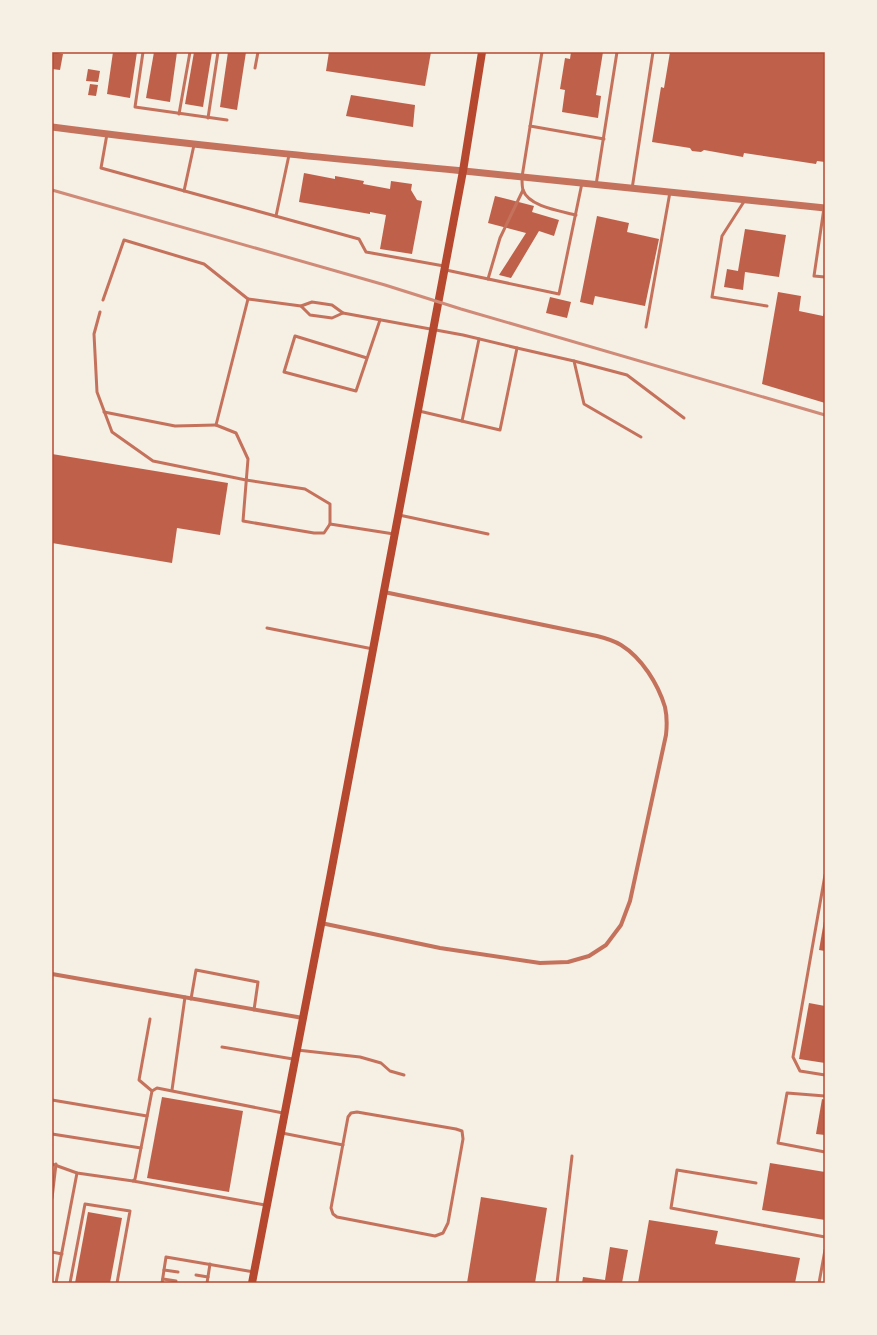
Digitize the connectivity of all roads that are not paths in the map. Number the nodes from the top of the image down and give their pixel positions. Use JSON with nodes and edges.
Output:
{"nodes":[{"id":1,"x":143,"y":52,"type":"edge"},
{"id":2,"x":190,"y":52,"type":"edge"},
{"id":3,"x":218,"y":52,"type":"edge"},
{"id":4,"x":258,"y":52,"type":"edge"},
{"id":5,"x":482,"y":52,"type":"edge"},
{"id":6,"x":542,"y":52,"type":"edge"},
{"id":7,"x":617,"y":52,"type":"edge"},
{"id":8,"x":653,"y":52,"type":"edge"},
{"id":9,"x":255,"y":68,"type":"dead end"},
{"id":10,"x":179,"y":114,"type":"junction"},
{"id":11,"x":208,"y":118,"type":"junction"},
{"id":12,"x":227,"y":120,"type":"dead end"},
{"id":13,"x":530,"y":126,"type":"junction"},
{"id":14,"x":52,"y":127,"type":"edge"},
{"id":15,"x":107,"y":134,"type":"junction"},
{"id":16,"x":604,"y":138,"type":"junction"},
{"id":17,"x":194,"y":144,"type":"junction"},
{"id":18,"x":289,"y":155,"type":"junction"},
{"id":19,"x":463,"y":171,"type":"junction"},
{"id":20,"x":522,"y":177,"type":"junction"},
{"id":21,"x":582,"y":184,"type":"junction"},
{"id":22,"x":596,"y":185,"type":"junction"},
{"id":23,"x":632,"y":189,"type":"junction"},
{"id":24,"x":523,"y":190,"type":"junction"},
{"id":25,"x":184,"y":191,"type":"junction"},
{"id":26,"x":670,"y":192,"type":"junction"},
{"id":27,"x":745,"y":200,"type":"junction"},
{"id":28,"x":824,"y":208,"type":"edge"},
{"id":29,"x":576,"y":215,"type":"junction"},
{"id":30,"x":276,"y":216,"type":"junction"},
{"id":31,"x":444,"y":268,"type":"junction"},
{"id":32,"x":825,"y":277,"type":"edge"},
{"id":33,"x":488,"y":279,"type":"junction"},
{"id":34,"x":248,"y":299,"type":"junction"},
{"id":35,"x":103,"y":300,"type":"dead end"},
{"id":36,"x":301,"y":306,"type":"junction"},
{"id":37,"x":767,"y":306,"type":"dead end"},
{"id":38,"x":100,"y":312,"type":"dead end"},
{"id":39,"x":343,"y":314,"type":"junction"},
{"id":40,"x":380,"y":320,"type":"junction"},
{"id":41,"x":646,"y":327,"type":"dead end"},
{"id":42,"x":432,"y":330,"type":"junction"},
{"id":43,"x":479,"y":339,"type":"junction"},
{"id":44,"x":517,"y":348,"type":"junction"},
{"id":45,"x":367,"y":358,"type":"junction"},
{"id":46,"x":574,"y":361,"type":"junction"},
{"id":47,"x":417,"y":410,"type":"junction"},
{"id":48,"x":104,"y":412,"type":"junction"},
{"id":49,"x":684,"y":418,"type":"dead end"},
{"id":50,"x":462,"y":421,"type":"junction"},
{"id":51,"x":216,"y":425,"type":"junction"},
{"id":52,"x":641,"y":437,"type":"dead end"},
{"id":53,"x":246,"y":480,"type":"junction"},
{"id":54,"x":398,"y":515,"type":"junction"},
{"id":55,"x":330,"y":524,"type":"junction"},
{"id":56,"x":394,"y":534,"type":"junction"},
{"id":57,"x":488,"y":534,"type":"dead end"},
{"id":58,"x":384,"y":592,"type":"junction"},
{"id":59,"x":267,"y":628,"type":"dead end"},
{"id":60,"x":373,"y":649,"type":"junction"},
{"id":61,"x":825,"y":875,"type":"edge"},
{"id":62,"x":321,"y":923,"type":"junction"},
{"id":63,"x":52,"y":974,"type":"edge"},
{"id":64,"x":185,"y":997,"type":"junction"},
{"id":65,"x":191,"y":998,"type":"junction"},
{"id":66,"x":254,"y":1010,"type":"junction"},
{"id":67,"x":303,"y":1018,"type":"junction"},
{"id":68,"x":150,"y":1019,"type":"dead end"},
{"id":69,"x":222,"y":1047,"type":"dead end"},
{"id":70,"x":297,"y":1050,"type":"junction"},
{"id":71,"x":295,"y":1060,"type":"junction"},
{"id":72,"x":404,"y":1075,"type":"dead end"},
{"id":73,"x":825,"y":1075,"type":"edge"},
{"id":74,"x":172,"y":1090,"type":"junction"},
{"id":75,"x":152,"y":1091,"type":"junction"},
{"id":76,"x":825,"y":1096,"type":"edge"},
{"id":77,"x":52,"y":1100,"type":"edge"},
{"id":78,"x":285,"y":1114,"type":"junction"},
{"id":79,"x":147,"y":1116,"type":"junction"},
{"id":80,"x":281,"y":1132,"type":"junction"},
{"id":81,"x":52,"y":1134,"type":"edge"},
{"id":82,"x":342,"y":1145,"type":"junction"},
{"id":83,"x":141,"y":1148,"type":"junction"},
{"id":84,"x":825,"y":1152,"type":"edge"},
{"id":85,"x":572,"y":1156,"type":"dead end"},
{"id":86,"x":54,"y":1164,"type":"edge"},
{"id":87,"x":77,"y":1173,"type":"junction"},
{"id":88,"x":133,"y":1181,"type":"junction"},
{"id":89,"x":756,"y":1183,"type":"dead end"},
{"id":90,"x":52,"y":1198,"type":"edge"},
{"id":91,"x":267,"y":1206,"type":"junction"},
{"id":92,"x":825,"y":1237,"type":"edge"},
{"id":93,"x":825,"y":1250,"type":"edge"},
{"id":94,"x":52,"y":1252,"type":"edge"},
{"id":95,"x":62,"y":1254,"type":"junction"},
{"id":96,"x":210,"y":1264,"type":"junction"},
{"id":97,"x":164,"y":1270,"type":"junction"},
{"id":98,"x":178,"y":1272,"type":"dead end"},
{"id":99,"x":254,"y":1272,"type":"junction"},
{"id":100,"x":196,"y":1275,"type":"dead end"},
{"id":101,"x":208,"y":1277,"type":"junction"},
{"id":102,"x":162,"y":1281,"type":"edge"},
{"id":103,"x":176,"y":1281,"type":"dead end"},
{"id":104,"x":56,"y":1283,"type":"edge"},
{"id":105,"x":70,"y":1283,"type":"edge"},
{"id":106,"x":117,"y":1283,"type":"edge"},
{"id":107,"x":207,"y":1283,"type":"edge"},
{"id":108,"x":252,"y":1283,"type":"edge"},
{"id":109,"x":557,"y":1283,"type":"edge"},
{"id":110,"x":819,"y":1283,"type":"edge"}],
"edges":[{"from":1,"to":10,"type":"lane"},
{"from":2,"to":10,"type":"lane"},
{"from":3,"to":11,"type":"lane"},
{"from":4,"to":9,"type":"lane"},
{"from":5,"to":19,"type":"main road"},
{"from":6,"to":13,"type":"lane"},
{"from":7,"to":16,"type":"lane"},
{"from":8,"to":23,"type":"lane"},
{"from":10,"to":11,"type":"lane"},
{"from":11,"to":12,"type":"lane"},
{"from":13,"to":16,"type":"lane"},
{"from":13,"to":20,"type":"lane"},
{"from":14,"to":15,"type":"street"},
{"from":15,"to":17,"type":"street"},
{"from":15,"to":25,"type":"lane"},
{"from":16,"to":22,"type":"lane"},
{"from":17,"to":18,"type":"street"},
{"from":17,"to":25,"type":"lane"},
{"from":18,"to":19,"type":"street"},
{"from":18,"to":30,"type":"lane"},
{"from":19,"to":20,"type":"street"},
{"from":19,"to":31,"type":"main road"},
{"from":20,"to":21,"type":"street"},
{"from":20,"to":24,"type":"lane"},
{"from":21,"to":22,"type":"street"},
{"from":21,"to":29,"type":"lane"},
{"from":22,"to":23,"type":"street"},
{"from":23,"to":26,"type":"street"},
{"from":24,"to":29,"type":"lane"},
{"from":24,"to":33,"type":"lane"},
{"from":25,"to":30,"type":"lane"},
{"from":26,"to":27,"type":"street"},
{"from":26,"to":41,"type":"lane"},
{"from":27,"to":28,"type":"street"},
{"from":27,"to":37,"type":"lane"},
{"from":28,"to":32,"type":"lane"},
{"from":29,"to":33,"type":"lane"},
{"from":30,"to":31,"type":"lane"},
{"from":31,"to":33,"type":"lane"},
{"from":31,"to":42,"type":"main road"},
{"from":34,"to":35,"type":"lane"},
{"from":34,"to":36,"type":"lane"},
{"from":34,"to":51,"type":"lane"},
{"from":36,"to":39,"type":"lane"},
{"from":36,"to":39,"type":"lane"},
{"from":38,"to":48,"type":"lane"},
{"from":39,"to":40,"type":"lane"},
{"from":40,"to":42,"type":"lane"},
{"from":40,"to":45,"type":"lane"},
{"from":42,"to":43,"type":"lane"},
{"from":42,"to":47,"type":"main road"},
{"from":43,"to":44,"type":"lane"},
{"from":43,"to":50,"type":"lane"},
{"from":44,"to":46,"type":"lane"},
{"from":44,"to":50,"type":"lane"},
{"from":45,"to":45,"type":"lane"},
{"from":46,"to":49,"type":"lane"},
{"from":46,"to":52,"type":"lane"},
{"from":47,"to":50,"type":"lane"},
{"from":47,"to":54,"type":"main road"},
{"from":48,"to":51,"type":"lane"},
{"from":48,"to":53,"type":"lane"},
{"from":51,"to":53,"type":"lane"},
{"from":53,"to":55,"type":"lane"},
{"from":53,"to":55,"type":"lane"},
{"from":54,"to":56,"type":"main road"},
{"from":54,"to":57,"type":"lane"},
{"from":55,"to":56,"type":"lane"},
{"from":56,"to":58,"type":"main road"},
{"from":58,"to":60,"type":"main road"},
{"from":58,"to":62,"type":"street"},
{"from":59,"to":60,"type":"lane"},
{"from":60,"to":62,"type":"main road"},
{"from":61,"to":73,"type":"lane"},
{"from":62,"to":67,"type":"main road"},
{"from":63,"to":64,"type":"street"},
{"from":64,"to":65,"type":"street"},
{"from":64,"to":74,"type":"lane"},
{"from":65,"to":66,"type":"street"},
{"from":65,"to":66,"type":"lane"},
{"from":66,"to":67,"type":"street"},
{"from":67,"to":70,"type":"main road"},
{"from":68,"to":75,"type":"lane"},
{"from":69,"to":71,"type":"lane"},
{"from":70,"to":71,"type":"main road"},
{"from":70,"to":72,"type":"lane"},
{"from":71,"to":78,"type":"main road"},
{"from":74,"to":75,"type":"lane"},
{"from":74,"to":78,"type":"lane"},
{"from":75,"to":79,"type":"lane"},
{"from":76,"to":84,"type":"lane"},
{"from":77,"to":79,"type":"lane"},
{"from":78,"to":80,"type":"main road"},
{"from":79,"to":83,"type":"lane"},
{"from":80,"to":82,"type":"lane"},
{"from":80,"to":91,"type":"main road"},
{"from":81,"to":83,"type":"lane"},
{"from":82,"to":82,"type":"lane"},
{"from":83,"to":88,"type":"lane"},
{"from":85,"to":109,"type":"lane"},
{"from":86,"to":87,"type":"lane"},
{"from":86,"to":90,"type":"lane"},
{"from":87,"to":88,"type":"lane"},
{"from":87,"to":95,"type":"lane"},
{"from":88,"to":91,"type":"lane"},
{"from":89,"to":92,"type":"lane"},
{"from":91,"to":99,"type":"main road"},
{"from":93,"to":110,"type":"lane"},
{"from":94,"to":95,"type":"lane"},
{"from":95,"to":104,"type":"lane"},
{"from":96,"to":97,"type":"lane"},
{"from":96,"to":99,"type":"lane"},
{"from":96,"to":101,"type":"lane"},
{"from":97,"to":98,"type":"lane"},
{"from":97,"to":102,"type":"lane"},
{"from":99,"to":108,"type":"main road"},
{"from":100,"to":101,"type":"lane"},
{"from":101,"to":107,"type":"lane"},
{"from":102,"to":103,"type":"lane"},
{"from":105,"to":106,"type":"lane"}]}
